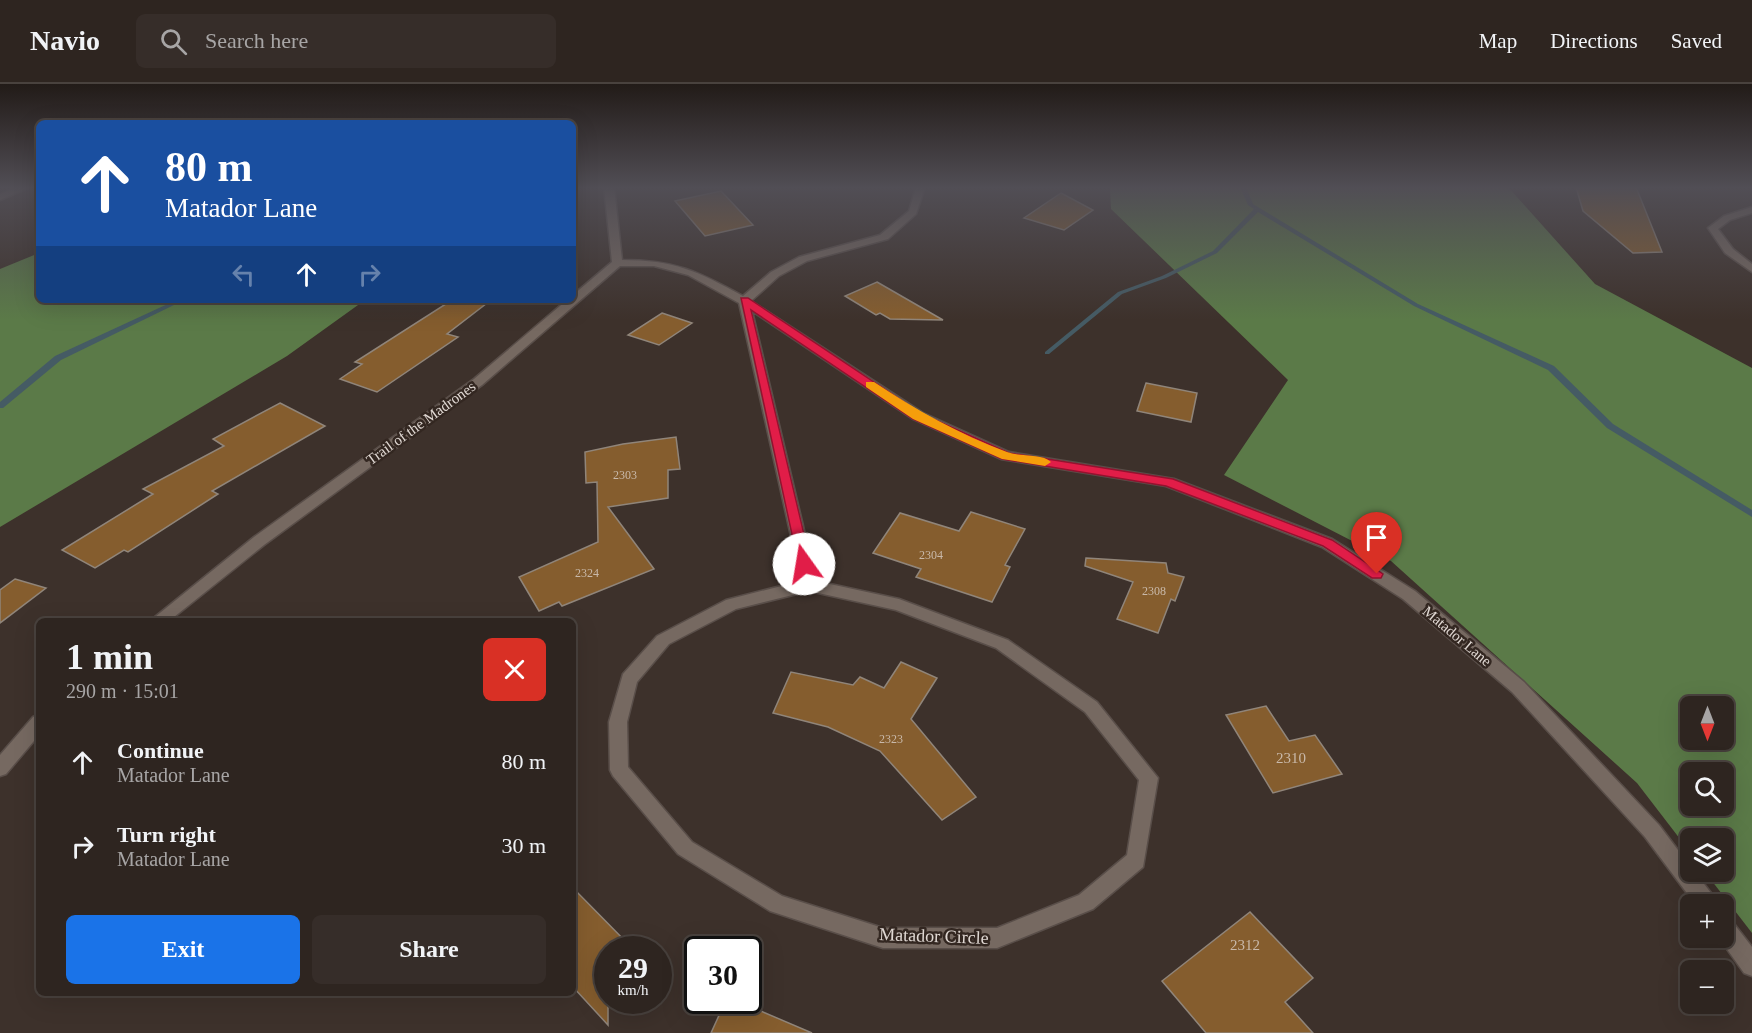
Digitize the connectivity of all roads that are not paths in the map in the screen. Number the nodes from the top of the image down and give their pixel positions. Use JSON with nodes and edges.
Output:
{"nodes":[{"id":1,"x":614,"y":231,"type":"edge"},
{"id":2,"x":891,"y":231,"type":"edge"},
{"id":3,"x":1715,"y":231,"type":"edge"},
{"id":4,"x":617,"y":263,"type":"junction"},
{"id":5,"x":1752,"y":269,"type":"edge"},
{"id":6,"x":576,"y":298,"type":"edge"},
{"id":7,"x":744,"y":301,"type":"junction"},
{"id":8,"x":570,"y":303,"type":"edge"},
{"id":9,"x":809,"y":585,"type":"junction"},
{"id":10,"x":162,"y":618,"type":"edge"},
{"id":11,"x":36,"y":726,"type":"edge"},
{"id":12,"x":0,"y":768,"type":"edge"},
{"id":13,"x":1699,"y":894,"type":"edge"},
{"id":14,"x":1734,"y":941,"type":"edge"},
{"id":15,"x":1752,"y":965,"type":"edge"}],
"edges":[{"from":1,"to":4,"type":"street"},
{"from":2,"to":7,"type":"street"},
{"from":3,"to":5,"type":"street"},
{"from":4,"to":6,"type":"street","name":"Trail of the Madrones"},
{"from":4,"to":7,"type":"street","name":"Matador Lane"},
{"from":7,"to":9,"type":"street"},
{"from":7,"to":13,"type":"street","name":"Matador Lane"},
{"from":8,"to":10,"type":"street","name":"Trail of the Madrones"},
{"from":9,"to":9,"type":"street","name":"Matador Circle"},
{"from":11,"to":12,"type":"street"},
{"from":14,"to":15,"type":"street"}]}
